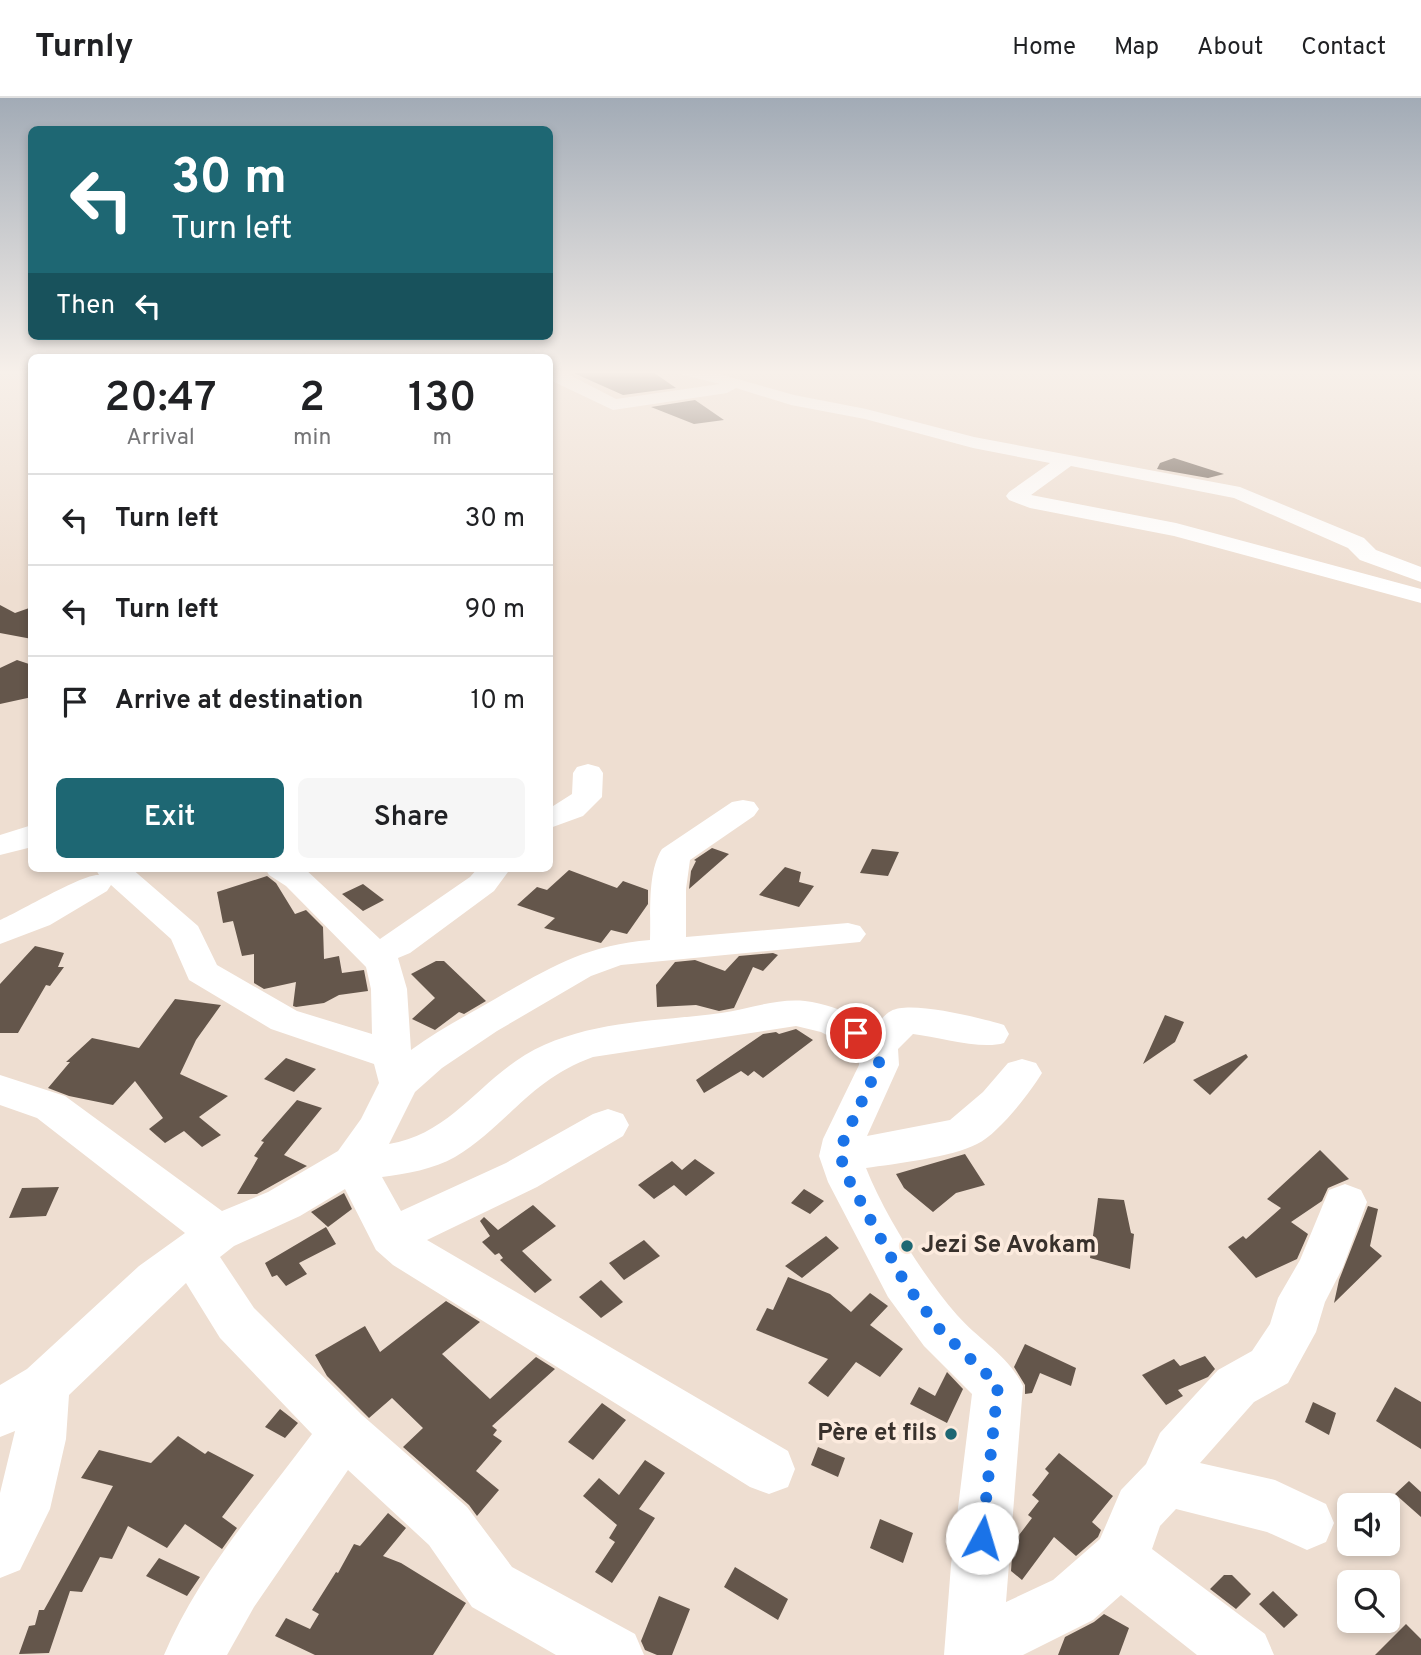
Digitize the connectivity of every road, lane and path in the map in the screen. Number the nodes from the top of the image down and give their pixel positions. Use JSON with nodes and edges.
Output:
{"nodes":[{"id":1,"x":976,"y":443,"type":"edge"},
{"id":2,"x":1068,"y":460,"type":"junction"},
{"id":3,"x":1418,"y":573,"type":"edge"},
{"id":4,"x":1421,"y":596,"type":"edge"},
{"id":5,"x":588,"y":773,"type":"dead end"},
{"id":6,"x":743,"y":809,"type":"dead end"},
{"id":7,"x":553,"y":818,"type":"edge"},
{"id":8,"x":28,"y":836,"type":"edge"},
{"id":9,"x":0,"y":845,"type":"edge"},
{"id":10,"x":287,"y":872,"type":"edge"},
{"id":11,"x":492,"y":872,"type":"edge"},
{"id":12,"x":103,"y":876,"type":"edge"},
{"id":13,"x":0,"y":933,"type":"edge"},
{"id":14,"x":848,"y":934,"type":"dead end"},
{"id":15,"x":668,"y":948,"type":"junction"},
{"id":16,"x":374,"y":955,"type":"junction"},
{"id":17,"x":990,"y":1034,"type":"dead end"},
{"id":18,"x":879,"y":1045,"type":"junction"},
{"id":19,"x":396,"y":1069,"type":"junction"},
{"id":20,"x":1022,"y":1073,"type":"dead end"},
{"id":21,"x":0,"y":1090,"type":"edge"},
{"id":22,"x":608,"y":1125,"type":"dead end"},
{"id":23,"x":840,"y":1156,"type":"junction"},
{"id":24,"x":353,"y":1163,"type":"junction"},
{"id":25,"x":1345,"y":1202,"type":"dead end"},
{"id":26,"x":392,"y":1237,"type":"junction"},
{"id":27,"x":204,"y":1243,"type":"junction"},
{"id":28,"x":45,"y":1385,"type":"junction"},
{"id":29,"x":0,"y":1413,"type":"edge"},
{"id":30,"x":344,"y":1432,"type":"junction"},
{"id":31,"x":769,"y":1469,"type":"dead end"},
{"id":32,"x":1166,"y":1481,"type":"junction"},
{"id":33,"x":1307,"y":1523,"type":"dead end"},
{"id":34,"x":0,"y":1550,"type":"edge"},
{"id":35,"x":1120,"y":1559,"type":"junction"},
{"id":36,"x":974,"y":1652,"type":"edge"},
{"id":37,"x":194,"y":1655,"type":"edge"},
{"id":38,"x":614,"y":1655,"type":"edge"},
{"id":39,"x":1244,"y":1655,"type":"edge"}],
"edges":[{"from":1,"to":2,"type":"street"},
{"from":2,"to":3,"type":"street"},
{"from":2,"to":4,"type":"street"},
{"from":5,"to":7,"type":"street"},
{"from":6,"to":15,"type":"street"},
{"from":8,"to":9,"type":"street"},
{"from":10,"to":16,"type":"street"},
{"from":11,"to":16,"type":"street"},
{"from":12,"to":13,"type":"street"},
{"from":12,"to":19,"type":"street"},
{"from":14,"to":15,"type":"street"},
{"from":15,"to":19,"type":"street"},
{"from":16,"to":19,"type":"street"},
{"from":17,"to":18,"type":"street"},
{"from":18,"to":23,"type":"street"},
{"from":18,"to":24,"type":"street"},
{"from":19,"to":24,"type":"street"},
{"from":20,"to":23,"type":"street"},
{"from":21,"to":27,"type":"street"},
{"from":22,"to":26,"type":"street"},
{"from":23,"to":36,"type":"street"},
{"from":24,"to":26,"type":"street"},
{"from":24,"to":27,"type":"street"},
{"from":25,"to":32,"type":"street"},
{"from":26,"to":31,"type":"street"},
{"from":27,"to":28,"type":"street"},
{"from":27,"to":30,"type":"street"},
{"from":28,"to":29,"type":"street"},
{"from":28,"to":34,"type":"street"},
{"from":30,"to":37,"type":"street"},
{"from":30,"to":38,"type":"street"},
{"from":32,"to":33,"type":"street"},
{"from":32,"to":35,"type":"street"},
{"from":35,"to":36,"type":"street"},
{"from":35,"to":39,"type":"street"}]}
